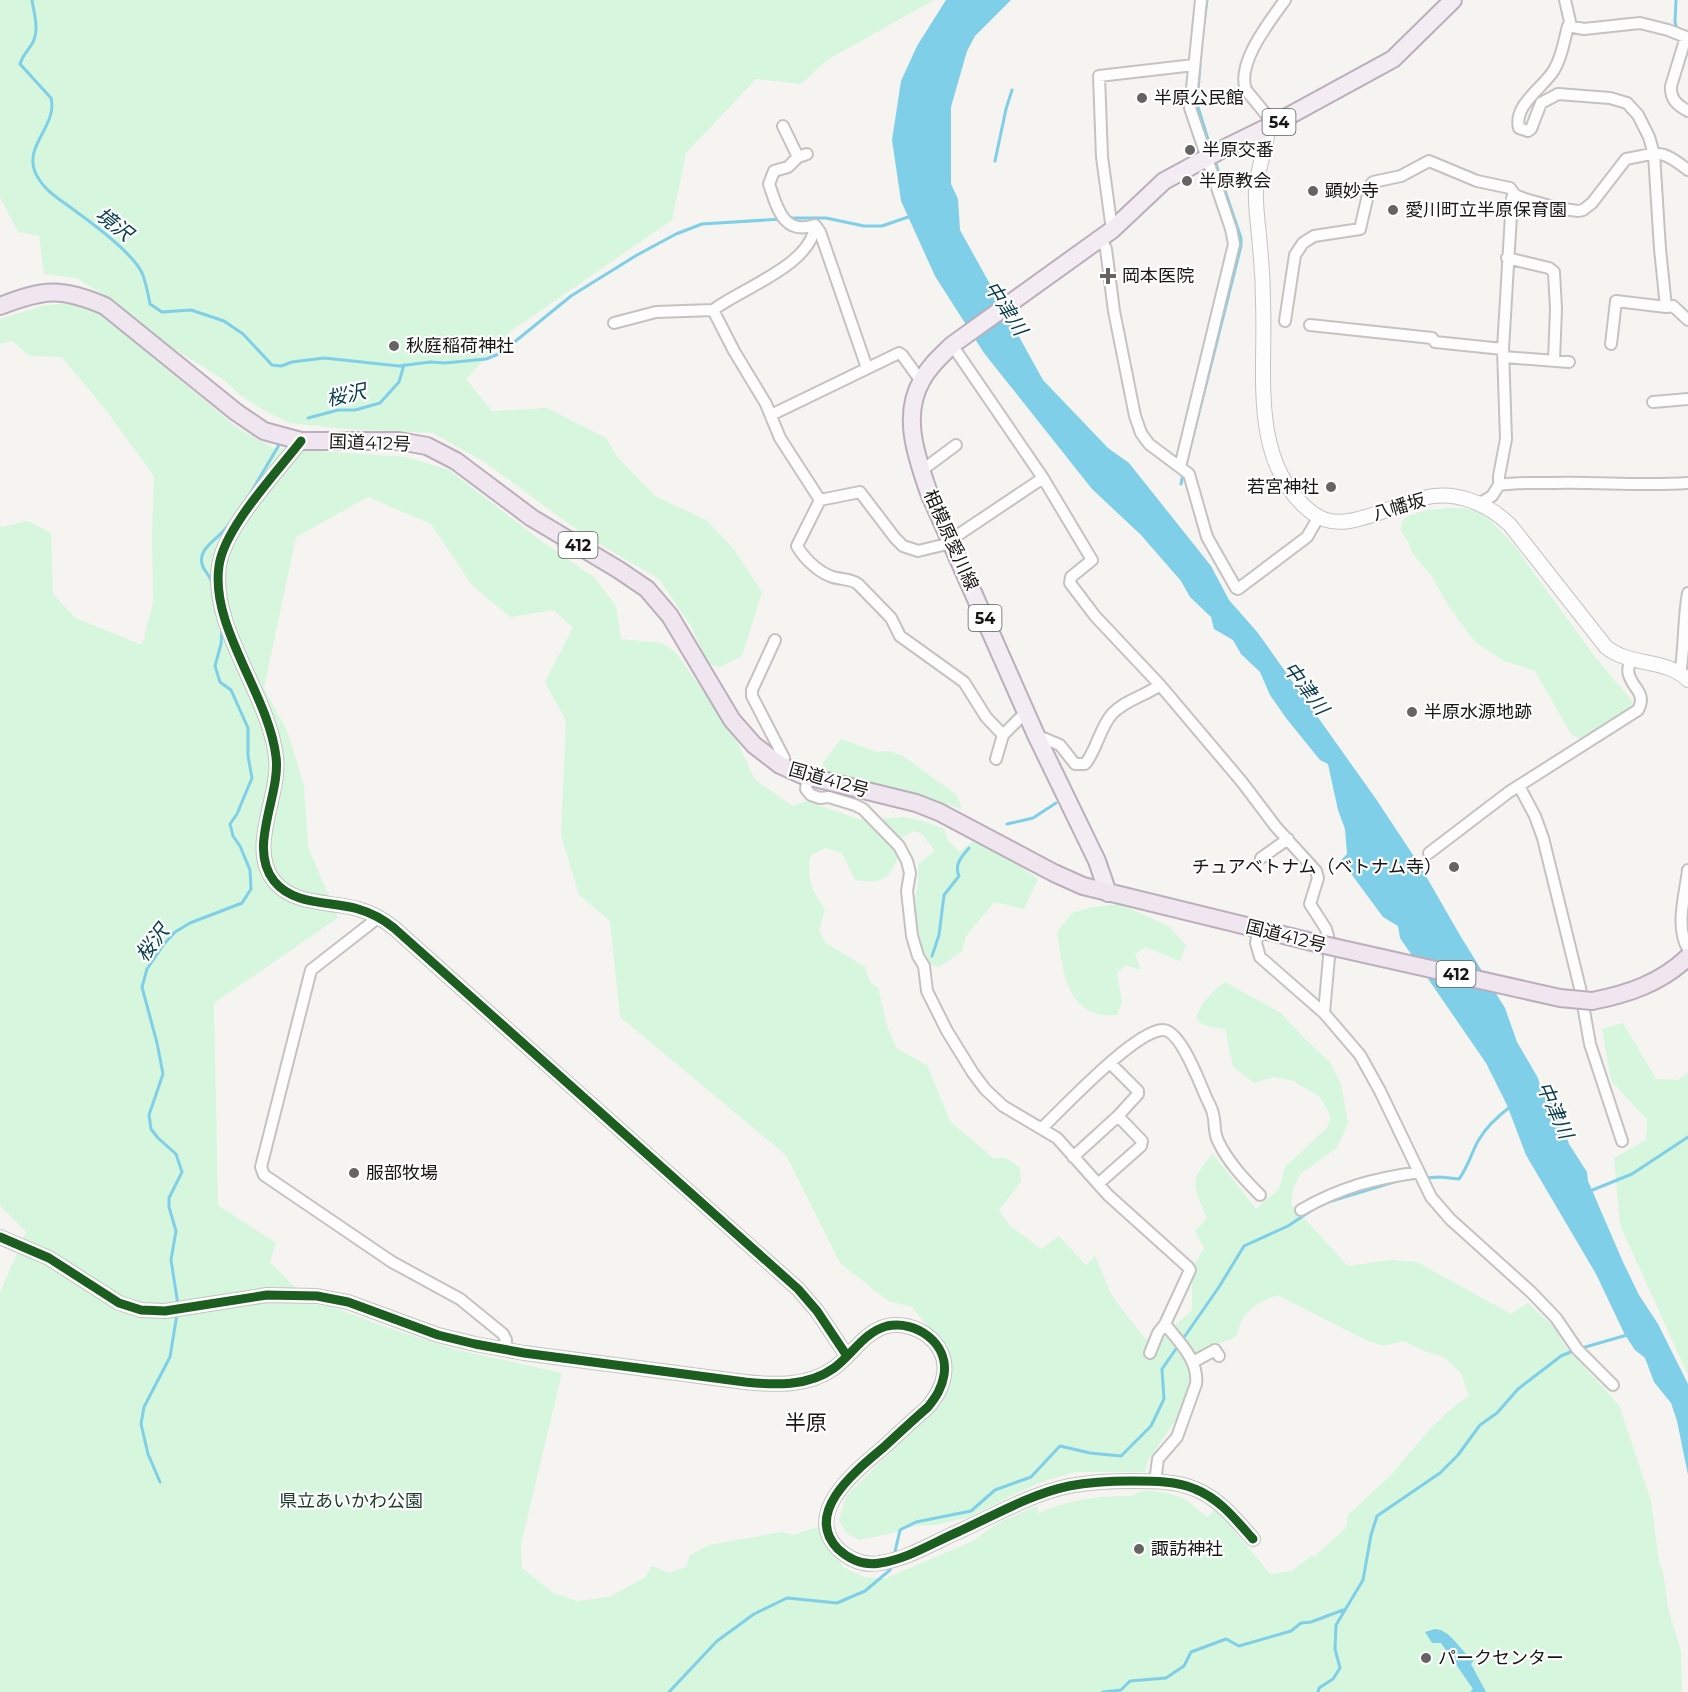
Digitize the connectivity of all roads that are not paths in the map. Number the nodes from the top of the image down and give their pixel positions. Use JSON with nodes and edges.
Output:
{"nodes":[{"id":1,"x":1201,"y":0,"type":"edge"},
{"id":2,"x":1285,"y":0,"type":"edge"},
{"id":3,"x":1453,"y":0,"type":"edge"},
{"id":4,"x":1565,"y":0,"type":"edge"},
{"id":5,"x":1571,"y":26,"type":"junction"},
{"id":6,"x":1194,"y":65,"type":"junction"},
{"id":7,"x":1688,"y":111,"type":"edge"},
{"id":8,"x":1271,"y":126,"type":"junction"},
{"id":9,"x":788,"y":129,"type":"dead end"},
{"id":10,"x":1654,"y":154,"type":"junction"},
{"id":11,"x":1207,"y":157,"type":"junction"},
{"id":12,"x":1688,"y":170,"type":"edge"},
{"id":13,"x":1515,"y":195,"type":"junction"},
{"id":14,"x":815,"y":225,"type":"junction"},
{"id":15,"x":1106,"y":234,"type":"junction"},
{"id":16,"x":1507,"y":258,"type":"junction"},
{"id":17,"x":0,"y":306,"type":"edge"},
{"id":18,"x":1666,"y":307,"type":"junction"},
{"id":19,"x":713,"y":310,"type":"junction"},
{"id":20,"x":1688,"y":320,"type":"edge"},
{"id":21,"x":1285,"y":321,"type":"dead end"},
{"id":22,"x":614,"y":323,"type":"dead end"},
{"id":23,"x":1310,"y":325,"type":"dead end"},
{"id":24,"x":1611,"y":344,"type":"dead end"},
{"id":25,"x":952,"y":345,"type":"junction"},
{"id":26,"x":1503,"y":353,"type":"junction"},
{"id":27,"x":1554,"y":360,"type":"junction"},
{"id":28,"x":1569,"y":362,"type":"dead end"},
{"id":29,"x":867,"y":369,"type":"junction"},
{"id":30,"x":921,"y":381,"type":"junction"},
{"id":31,"x":1688,"y":399,"type":"edge"},
{"id":32,"x":1653,"y":402,"type":"dead end"},
{"id":33,"x":771,"y":415,"type":"junction"},
{"id":34,"x":300,"y":441,"type":"junction"},
{"id":35,"x":956,"y":446,"type":"dead end"},
{"id":36,"x":1180,"y":468,"type":"junction"},
{"id":37,"x":921,"y":471,"type":"junction"},
{"id":38,"x":1043,"y":478,"type":"junction"},
{"id":39,"x":1688,"y":483,"type":"edge"},
{"id":40,"x":1499,"y":485,"type":"junction"},
{"id":41,"x":820,"y":500,"type":"junction"},
{"id":42,"x":1480,"y":503,"type":"junction"},
{"id":43,"x":1318,"y":518,"type":"junction"},
{"id":44,"x":951,"y":538,"type":"junction"},
{"id":45,"x":1688,"y":593,"type":"edge"},
{"id":46,"x":775,"y":640,"type":"dead end"},
{"id":47,"x":1630,"y":660,"type":"junction"},
{"id":48,"x":1684,"y":677,"type":"edge"},
{"id":49,"x":1160,"y":685,"type":"junction"},
{"id":50,"x":1026,"y":712,"type":"junction"},
{"id":51,"x":1003,"y":735,"type":"junction"},
{"id":52,"x":1036,"y":735,"type":"junction"},
{"id":53,"x":996,"y":759,"type":"dead end"},
{"id":54,"x":780,"y":765,"type":"junction"},
{"id":55,"x":808,"y":776,"type":"junction"},
{"id":56,"x":1519,"y":786,"type":"junction"},
{"id":57,"x":1288,"y":839,"type":"junction"},
{"id":58,"x":1429,"y":853,"type":"dead end"},
{"id":59,"x":1261,"y":858,"type":"dead end"},
{"id":60,"x":1688,"y":870,"type":"edge"},
{"id":61,"x":1108,"y":892,"type":"junction"},
{"id":62,"x":379,"y":916,"type":"junction"},
{"id":63,"x":1259,"y":929,"type":"junction"},
{"id":64,"x":1688,"y":949,"type":"edge"},
{"id":65,"x":1688,"y":957,"type":"edge"},
{"id":66,"x":1324,"y":1013,"type":"junction"},
{"id":67,"x":1110,"y":1063,"type":"junction"},
{"id":68,"x":1118,"y":1116,"type":"junction"},
{"id":69,"x":1042,"y":1128,"type":"junction"},
{"id":70,"x":1622,"y":1141,"type":"dead end"},
{"id":71,"x":1073,"y":1156,"type":"junction"},
{"id":72,"x":1419,"y":1172,"type":"junction"},
{"id":73,"x":1098,"y":1184,"type":"junction"},
{"id":74,"x":1260,"y":1195,"type":"dead end"},
{"id":75,"x":1301,"y":1210,"type":"dead end"},
{"id":76,"x":0,"y":1237,"type":"edge"},
{"id":77,"x":1165,"y":1324,"type":"junction"},
{"id":78,"x":505,"y":1350,"type":"junction"},
{"id":79,"x":1150,"y":1353,"type":"dead end"},
{"id":80,"x":847,"y":1356,"type":"junction"},
{"id":81,"x":1219,"y":1356,"type":"dead end"},
{"id":82,"x":1193,"y":1362,"type":"junction"},
{"id":83,"x":1613,"y":1385,"type":"dead end"},
{"id":84,"x":1155,"y":1482,"type":"junction"},
{"id":85,"x":1253,"y":1539,"type":"dead end"}],
"edges":[{"from":1,"to":6,"type":"street"},
{"from":2,"to":8,"type":"street"},
{"from":3,"to":8,"type":"main road","number":"54"},
{"from":4,"to":5,"type":"street"},
{"from":5,"to":7,"type":"street"},
{"from":5,"to":10,"type":"street"},
{"from":6,"to":11,"type":"street"},
{"from":6,"to":15,"type":"street"},
{"from":8,"to":11,"type":"main road","number":"54"},
{"from":8,"to":43,"type":"street"},
{"from":9,"to":14,"type":"street"},
{"from":10,"to":12,"type":"street"},
{"from":10,"to":13,"type":"street"},
{"from":10,"to":18,"type":"street"},
{"from":11,"to":15,"type":"main road","number":"54"},
{"from":11,"to":36,"type":"street"},
{"from":13,"to":16,"type":"street"},
{"from":13,"to":21,"type":"street"},
{"from":14,"to":19,"type":"street"},
{"from":14,"to":29,"type":"street"},
{"from":15,"to":25,"type":"main road","name":"相模原愛川線","number":"54"},
{"from":15,"to":36,"type":"street"},
{"from":16,"to":26,"type":"street"},
{"from":16,"to":27,"type":"street"},
{"from":17,"to":34,"type":"highway","name":"国道412号","number":"412"},
{"from":18,"to":20,"type":"street"},
{"from":18,"to":24,"type":"street"},
{"from":19,"to":22,"type":"street"},
{"from":19,"to":33,"type":"street"},
{"from":23,"to":26,"type":"street"},
{"from":25,"to":30,"type":"main road","name":"相模原愛川線","number":"54"},
{"from":25,"to":38,"type":"street"},
{"from":26,"to":27,"type":"street"},
{"from":26,"to":40,"type":"street"},
{"from":27,"to":28,"type":"street"},
{"from":29,"to":30,"type":"street"},
{"from":29,"to":33,"type":"street"},
{"from":30,"to":37,"type":"main road","name":"相模原愛川線","number":"54"},
{"from":31,"to":32,"type":"street"},
{"from":33,"to":41,"type":"street"},
{"from":34,"to":54,"type":"highway","name":"国道412号","number":"412"},
{"from":34,"to":62,"type":"street"},
{"from":35,"to":37,"type":"street"},
{"from":36,"to":43,"type":"street"},
{"from":37,"to":44,"type":"main road","name":"相模原愛川線","number":"54"},
{"from":38,"to":44,"type":"street"},
{"from":38,"to":49,"type":"street"},
{"from":39,"to":40,"type":"street"},
{"from":40,"to":42,"type":"street"},
{"from":41,"to":44,"type":"street"},
{"from":41,"to":51,"type":"street"},
{"from":42,"to":43,"type":"street","name":"八幡坂"},
{"from":42,"to":47,"type":"street"},
{"from":44,"to":50,"type":"main road","name":"相模原愛川線","number":"54"},
{"from":45,"to":48,"type":"street"},
{"from":46,"to":54,"type":"street"},
{"from":47,"to":48,"type":"street"},
{"from":47,"to":56,"type":"street"},
{"from":49,"to":52,"type":"street"},
{"from":49,"to":57,"type":"street"},
{"from":50,"to":51,"type":"street"},
{"from":50,"to":52,"type":"main road","name":"相模原愛川線","number":"54"},
{"from":51,"to":53,"type":"street"},
{"from":52,"to":61,"type":"main road","name":"相模原愛川線","number":"54"},
{"from":54,"to":55,"type":"highway","name":"国道412号","number":"412"},
{"from":55,"to":61,"type":"highway","name":"国道412号","number":"412"},
{"from":55,"to":69,"type":"street"},
{"from":56,"to":58,"type":"street"},
{"from":56,"to":70,"type":"street"},
{"from":57,"to":59,"type":"street"},
{"from":57,"to":66,"type":"street"},
{"from":60,"to":64,"type":"street"},
{"from":61,"to":63,"type":"highway","name":"国道412号","number":"412"},
{"from":62,"to":78,"type":"street"},
{"from":62,"to":80,"type":"street"},
{"from":63,"to":65,"type":"highway","name":"国道412号","number":"412","bridge":true},
{"from":63,"to":66,"type":"street"},
{"from":66,"to":72,"type":"street"},
{"from":67,"to":68,"type":"street"},
{"from":67,"to":69,"type":"street"},
{"from":67,"to":74,"type":"street"},
{"from":68,"to":71,"type":"street"},
{"from":68,"to":73,"type":"street"},
{"from":69,"to":71,"type":"street"},
{"from":71,"to":73,"type":"street"},
{"from":72,"to":75,"type":"street"},
{"from":72,"to":83,"type":"street"},
{"from":73,"to":77,"type":"street"},
{"from":76,"to":78,"type":"street"},
{"from":77,"to":79,"type":"street"},
{"from":77,"to":82,"type":"street"},
{"from":78,"to":80,"type":"street"},
{"from":80,"to":84,"type":"street"},
{"from":81,"to":82,"type":"street"},
{"from":82,"to":84,"type":"street"},
{"from":84,"to":85,"type":"street"}]}
